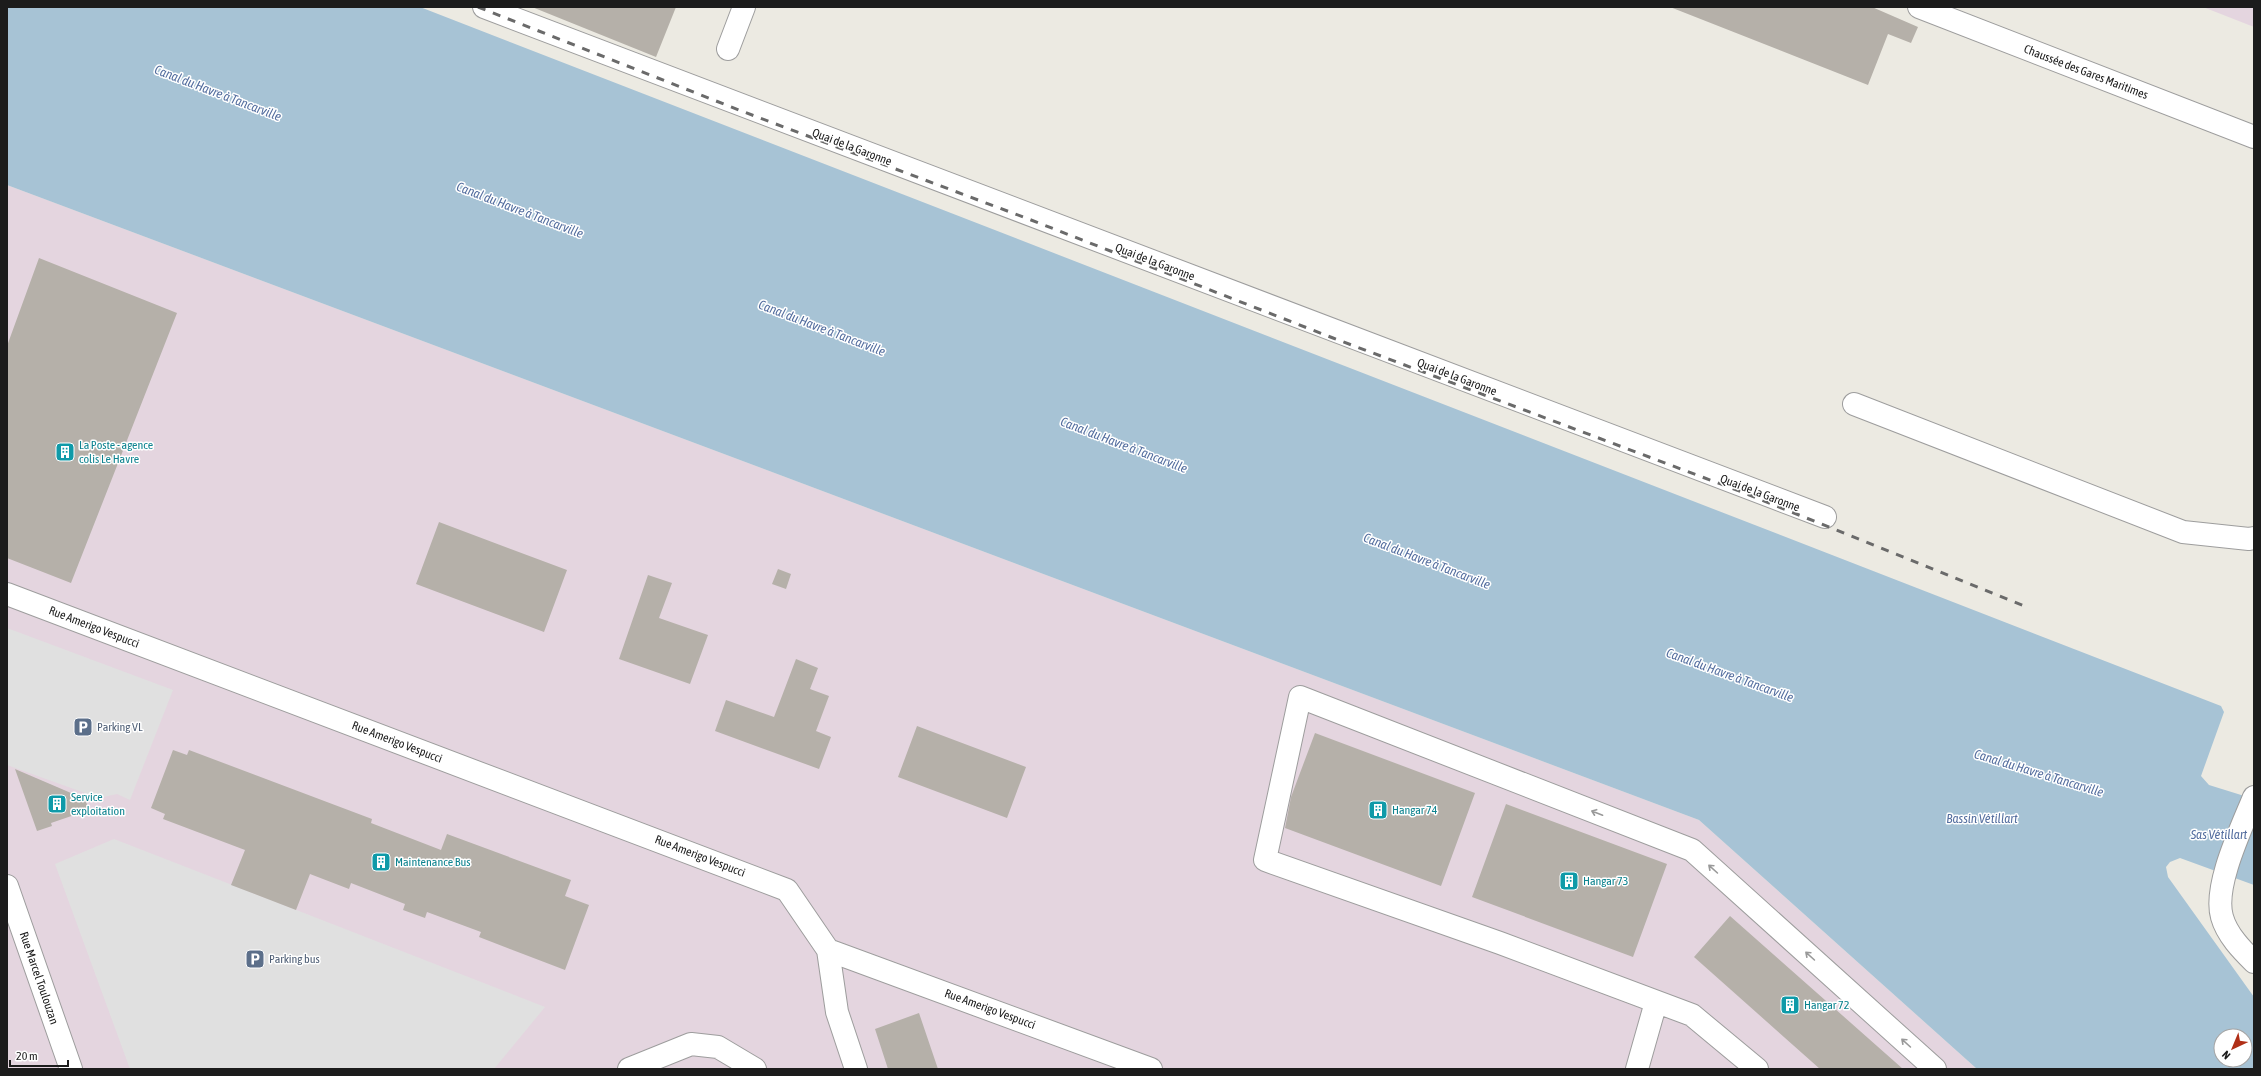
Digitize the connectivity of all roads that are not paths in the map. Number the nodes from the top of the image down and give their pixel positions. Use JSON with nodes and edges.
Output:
{"nodes":[{"id":1,"x":484,"y":7,"type":"edge"},
{"id":2,"x":744,"y":7,"type":"edge"},
{"id":3,"x":1919,"y":7,"type":"edge"},
{"id":4,"x":728,"y":49,"type":"dead end"},
{"id":5,"x":2254,"y":137,"type":"edge"},
{"id":6,"x":1854,"y":404,"type":"dead end"},
{"id":7,"x":1825,"y":517,"type":"dead end"},
{"id":8,"x":2254,"y":538,"type":"edge"},
{"id":9,"x":7,"y":594,"type":"edge"},
{"id":10,"x":2254,"y":797,"type":"edge"},
{"id":11,"x":7,"y":886,"type":"edge"},
{"id":12,"x":828,"y":950,"type":"junction"},
{"id":13,"x":2254,"y":962,"type":"edge"},
{"id":14,"x":1656,"y":1002,"type":"junction"},
{"id":15,"x":849,"y":1067,"type":"edge"},
{"id":16,"x":70,"y":1069,"type":"edge"},
{"id":17,"x":629,"y":1069,"type":"edge"},
{"id":18,"x":755,"y":1069,"type":"edge"},
{"id":19,"x":1151,"y":1069,"type":"edge"},
{"id":20,"x":1637,"y":1069,"type":"edge"},
{"id":21,"x":1757,"y":1069,"type":"edge"},
{"id":22,"x":1935,"y":1069,"type":"edge"}],
"edges":[{"from":1,"to":7,"type":"street","name":"Quai de la Garonne"},
{"from":2,"to":4,"type":"street"},
{"from":3,"to":5,"type":"street","name":"Chaussée des Gares Maritimes"},
{"from":6,"to":8,"type":"street"},
{"from":9,"to":12,"type":"street","name":"Rue Amerigo Vespucci"},
{"from":10,"to":13,"type":"street"},
{"from":11,"to":16,"type":"street","name":"Rue Marcel Toulouzan"},
{"from":12,"to":15,"type":"street"},
{"from":12,"to":19,"type":"street","name":"Rue Amerigo Vespucci"},
{"from":14,"to":20,"type":"street"},
{"from":14,"to":21,"type":"street"},
{"from":22,"to":14,"type":"street","one_way":true},
{"from":17,"to":18,"type":"street"}]}
